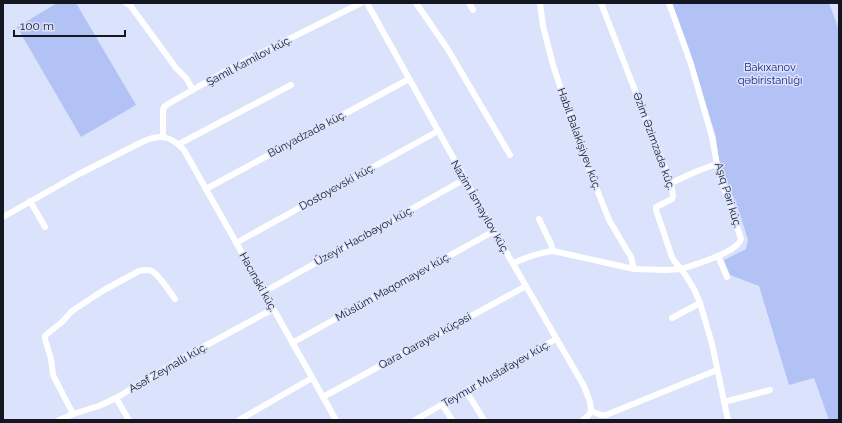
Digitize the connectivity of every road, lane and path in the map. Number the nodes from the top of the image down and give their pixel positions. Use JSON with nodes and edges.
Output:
{"nodes":[{"id":1,"x":126,"y":3,"type":"edge"},
{"id":2,"x":361,"y":3,"type":"edge"},
{"id":3,"x":367,"y":3,"type":"edge"},
{"id":4,"x":416,"y":3,"type":"edge"},
{"id":5,"x":469,"y":3,"type":"edge"},
{"id":6,"x":540,"y":3,"type":"edge"},
{"id":7,"x":601,"y":3,"type":"edge"},
{"id":8,"x":669,"y":3,"type":"edge"},
{"id":9,"x":473,"y":10,"type":"dead end"},
{"id":10,"x":409,"y":79,"type":"junction"},
{"id":11,"x":291,"y":85,"type":"dead end"},
{"id":12,"x":193,"y":90,"type":"junction"},
{"id":13,"x":438,"y":131,"type":"junction"},
{"id":14,"x":162,"y":136,"type":"junction"},
{"id":15,"x":179,"y":144,"type":"junction"},
{"id":16,"x":510,"y":156,"type":"dead end"},
{"id":17,"x":716,"y":164,"type":"junction"},
{"id":18,"x":465,"y":179,"type":"junction"},
{"id":19,"x":671,"y":183,"type":"junction"},
{"id":20,"x":206,"y":189,"type":"junction"},
{"id":21,"x":30,"y":201,"type":"junction"},
{"id":22,"x":3,"y":217,"type":"edge"},
{"id":23,"x":540,"y":219,"type":"dead end"},
{"id":24,"x":45,"y":228,"type":"dead end"},
{"id":25,"x":494,"y":231,"type":"junction"},
{"id":26,"x":236,"y":243,"type":"junction"},
{"id":27,"x":553,"y":251,"type":"junction"},
{"id":28,"x":718,"y":256,"type":"junction"},
{"id":29,"x":513,"y":263,"type":"junction"},
{"id":30,"x":634,"y":269,"type":"junction"},
{"id":31,"x":681,"y":269,"type":"junction"},
{"id":32,"x":727,"y":277,"type":"dead end"},
{"id":33,"x":526,"y":286,"type":"junction"},
{"id":34,"x":264,"y":292,"type":"junction"},
{"id":35,"x":175,"y":299,"type":"dead end"},
{"id":36,"x":700,"y":303,"type":"junction"},
{"id":37,"x":273,"y":309,"type":"junction"},
{"id":38,"x":672,"y":318,"type":"dead end"},
{"id":39,"x":556,"y":339,"type":"junction"},
{"id":40,"x":292,"y":343,"type":"junction"},
{"id":41,"x":717,"y":370,"type":"junction"},
{"id":42,"x":312,"y":378,"type":"junction"},
{"id":43,"x":770,"y":390,"type":"dead end"},
{"id":44,"x":466,"y":391,"type":"junction"},
{"id":45,"x":323,"y":397,"type":"junction"},
{"id":46,"x":116,"y":398,"type":"junction"},
{"id":47,"x":724,"y":402,"type":"junction"},
{"id":48,"x":442,"y":404,"type":"junction"},
{"id":49,"x":591,"y":411,"type":"junction"},
{"id":50,"x":73,"y":414,"type":"junction"},
{"id":51,"x":59,"y":420,"type":"edge"},
{"id":52,"x":129,"y":420,"type":"edge"},
{"id":53,"x":239,"y":420,"type":"edge"},
{"id":54,"x":336,"y":420,"type":"edge"},
{"id":55,"x":414,"y":420,"type":"edge"},
{"id":56,"x":452,"y":420,"type":"edge"},
{"id":57,"x":484,"y":420,"type":"edge"},
{"id":58,"x":583,"y":420,"type":"edge"},
{"id":59,"x":728,"y":420,"type":"edge"}],
"edges":[{"from":1,"to":12,"type":"street"},
{"from":2,"to":12,"type":"street","name":"Şamil Kamilov küç."},
{"from":3,"to":10,"type":"street","name":"Nazim İsmayılov küç."},
{"from":4,"to":16,"type":"street"},
{"from":5,"to":9,"type":"street"},
{"from":6,"to":30,"type":"street","name":"Habil Balakişiyev küç."},
{"from":7,"to":19,"type":"street","name":"Əzim Əzimzadə küç."},
{"from":8,"to":17,"type":"street","name":"Aşıq Pəri küç."},
{"from":10,"to":13,"type":"street","name":"Nazim İsmayılov küç."},
{"from":10,"to":20,"type":"street","name":"Bünyadzadə küç."},
{"from":11,"to":15,"type":"street"},
{"from":12,"to":14,"type":"street","name":"Şamil Kamilov küç."},
{"from":13,"to":18,"type":"street","name":"Nazim İsmayılov küç."},
{"from":13,"to":26,"type":"street","name":"Dostoyevski küç."},
{"from":14,"to":15,"type":"street"},
{"from":14,"to":21,"type":"street"},
{"from":15,"to":20,"type":"street","name":"Hacınski küç."},
{"from":17,"to":19,"type":"street"},
{"from":17,"to":28,"type":"street","name":"Aşıq Pəri küç."},
{"from":18,"to":25,"type":"street","name":"Nazim İsmayılov küç."},
{"from":18,"to":34,"type":"street","name":"Üzeyir Hacıbəyov küç."},
{"from":19,"to":31,"type":"street","name":"Əzim Əzimzadə küç."},
{"from":20,"to":26,"type":"street","name":"Hacınski küç."},
{"from":21,"to":22,"type":"street"},
{"from":21,"to":24,"type":"street"},
{"from":23,"to":27,"type":"street"},
{"from":25,"to":29,"type":"street","name":"Nazim İsmayılov küç."},
{"from":25,"to":40,"type":"street","name":"Müslüm Maqomayev küç."},
{"from":26,"to":34,"type":"street","name":"Hacınski küç."},
{"from":27,"to":29,"type":"street"},
{"from":27,"to":30,"type":"street","name":"Aşıq Pəri küç."},
{"from":28,"to":31,"type":"street","name":"Aşıq Pəri küç."},
{"from":28,"to":32,"type":"street"},
{"from":29,"to":33,"type":"street","name":"Nazim İsmayılov küç."},
{"from":30,"to":31,"type":"street","name":"Aşıq Pəri küç."},
{"from":31,"to":36,"type":"street"},
{"from":33,"to":39,"type":"street","name":"Nazim İsmayılov küç."},
{"from":33,"to":45,"type":"street","name":"Qara Qarayev küçəsi"},
{"from":34,"to":37,"type":"street","name":"Hacınski küç."},
{"from":35,"to":50,"type":"street"},
{"from":36,"to":38,"type":"street"},
{"from":36,"to":41,"type":"street"},
{"from":37,"to":40,"type":"street","name":"Hacınski küç."},
{"from":37,"to":46,"type":"street","name":"Asəf Zeynallı küç."},
{"from":39,"to":44,"type":"street","name":"Teymur Mustafayev küç."},
{"from":39,"to":49,"type":"street","name":"Nazim İsmayılov küç."},
{"from":40,"to":42,"type":"street","name":"Hacınski küç."},
{"from":41,"to":47,"type":"street"},
{"from":41,"to":49,"type":"street"},
{"from":42,"to":45,"type":"street","name":"Hacınski küç."},
{"from":42,"to":53,"type":"street"},
{"from":43,"to":47,"type":"street"},
{"from":44,"to":48,"type":"street","name":"Teymur Mustafayev küç."},
{"from":44,"to":57,"type":"street"},
{"from":45,"to":54,"type":"street","name":"Hacınski küç."},
{"from":46,"to":50,"type":"street","name":"Asəf Zeynallı küç."},
{"from":46,"to":52,"type":"street"},
{"from":47,"to":59,"type":"street"},
{"from":48,"to":55,"type":"street","name":"Teymur Mustafayev küç."},
{"from":48,"to":56,"type":"street"},
{"from":49,"to":58,"type":"street"},
{"from":50,"to":51,"type":"street","name":"Asəf Zeynallı küç."}]}
